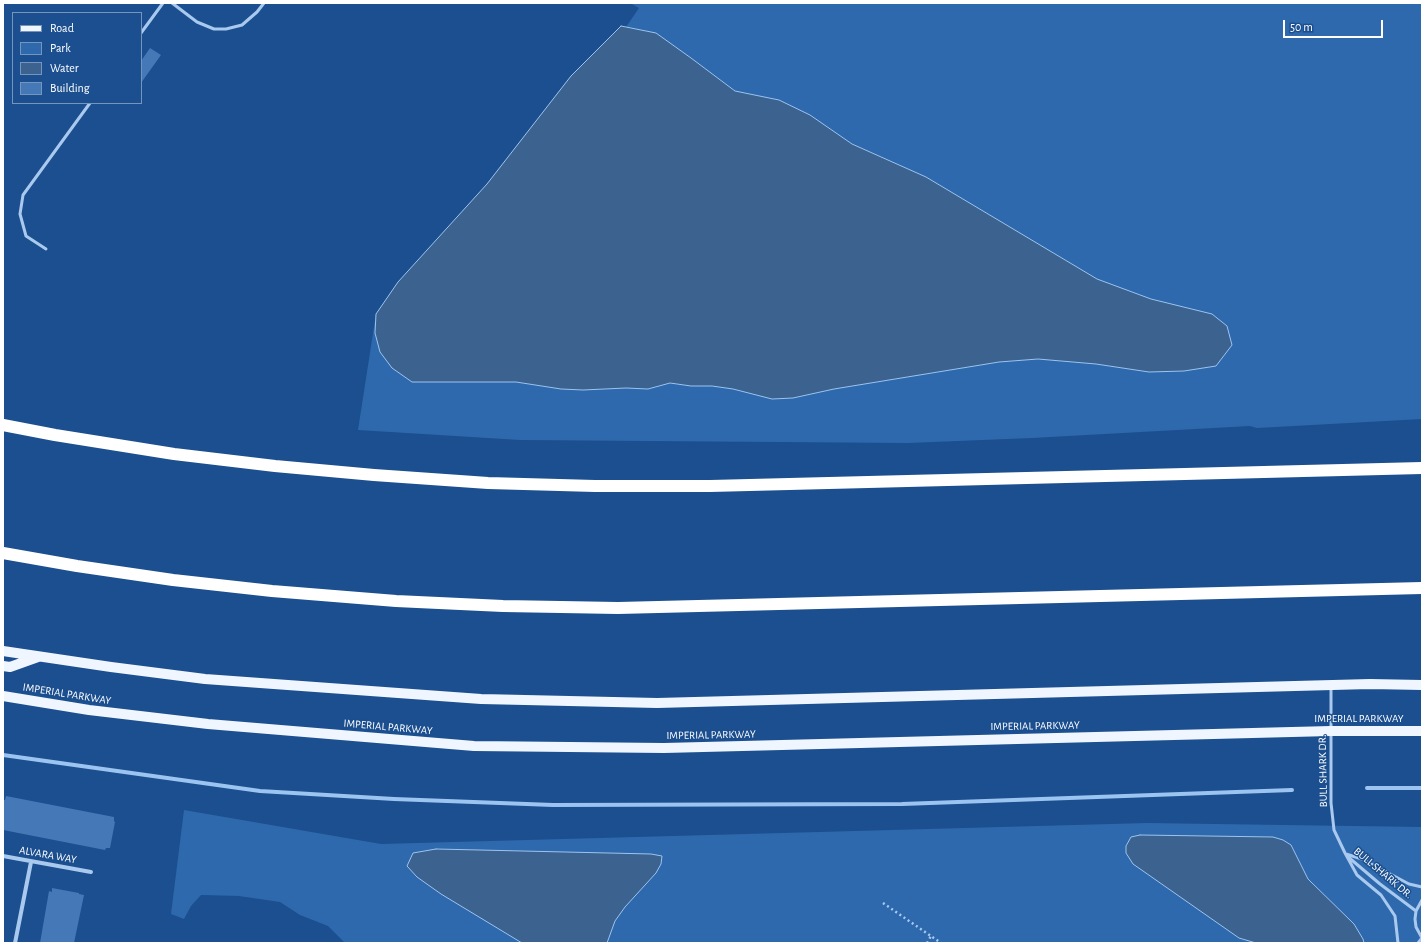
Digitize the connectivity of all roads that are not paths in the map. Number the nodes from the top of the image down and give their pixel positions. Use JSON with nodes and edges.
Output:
{"nodes":[{"id":1,"x":163,"y":3,"type":"edge"},
{"id":2,"x":172,"y":3,"type":"edge"},
{"id":3,"x":264,"y":3,"type":"edge"},
{"id":4,"x":142,"y":32,"type":"edge"},
{"id":5,"x":89,"y":104,"type":"edge"},
{"id":6,"x":46,"y":249,"type":"dead end"},
{"id":7,"x":3,"y":425,"type":"edge"},
{"id":8,"x":1422,"y":468,"type":"edge"},
{"id":9,"x":3,"y":553,"type":"edge"},
{"id":10,"x":1422,"y":588,"type":"edge"},
{"id":11,"x":3,"y":651,"type":"edge"},
{"id":12,"x":40,"y":656,"type":"junction"},
{"id":13,"x":3,"y":666,"type":"edge"},
{"id":14,"x":1422,"y":685,"type":"edge"},
{"id":15,"x":1331,"y":686,"type":"junction"},
{"id":16,"x":3,"y":696,"type":"edge"},
{"id":17,"x":1332,"y":731,"type":"junction"},
{"id":18,"x":1422,"y":731,"type":"edge"},
{"id":19,"x":1345,"y":853,"type":"junction"},
{"id":20,"x":3,"y":856,"type":"edge"},
{"id":21,"x":31,"y":862,"type":"junction"},
{"id":22,"x":91,"y":872,"type":"dead end"},
{"id":23,"x":1422,"y":887,"type":"edge"},
{"id":24,"x":1422,"y":900,"type":"edge"},
{"id":25,"x":1416,"y":911,"type":"junction"},
{"id":26,"x":1422,"y":938,"type":"edge"},
{"id":27,"x":15,"y":943,"type":"edge"},
{"id":28,"x":1398,"y":943,"type":"edge"},
{"id":29,"x":1418,"y":943,"type":"edge"}],
"edges":[{"from":1,"to":4,"type":"lane"},
{"from":2,"to":3,"type":"lane"},
{"from":5,"to":6,"type":"lane"},
{"from":7,"to":8,"type":"highway"},
{"from":9,"to":10,"type":"highway"},
{"from":11,"to":12,"type":"main road"},
{"from":12,"to":13,"type":"main road"},
{"from":12,"to":15,"type":"main road"},
{"from":14,"to":15,"type":"main road"},
{"from":15,"to":17,"type":"lane","name":"BULL SHARK DR."},
{"from":16,"to":17,"type":"main road","name":"IMPERIAL PARKWAY"},
{"from":17,"to":18,"type":"main road","name":"IMPERIAL PARKWAY"},
{"from":17,"to":19,"type":"lane","name":"BULL SHARK DR."},
{"from":19,"to":23,"type":"lane","name":"BULL SHARK DR."},
{"from":19,"to":25,"type":"lane","name":"BULL SHARK DR."},
{"from":19,"to":28,"type":"lane","name":"BULL SHARK DR."},
{"from":20,"to":21,"type":"street","name":"ALVARA WAY"},
{"from":21,"to":22,"type":"street","name":"ALVARA WAY"},
{"from":21,"to":27,"type":"street"},
{"from":24,"to":25,"type":"lane","name":"BULL SHARK DR."},
{"from":25,"to":26,"type":"lane","name":"BULL SHARK DR."},
{"from":26,"to":29,"type":"lane"}]}
